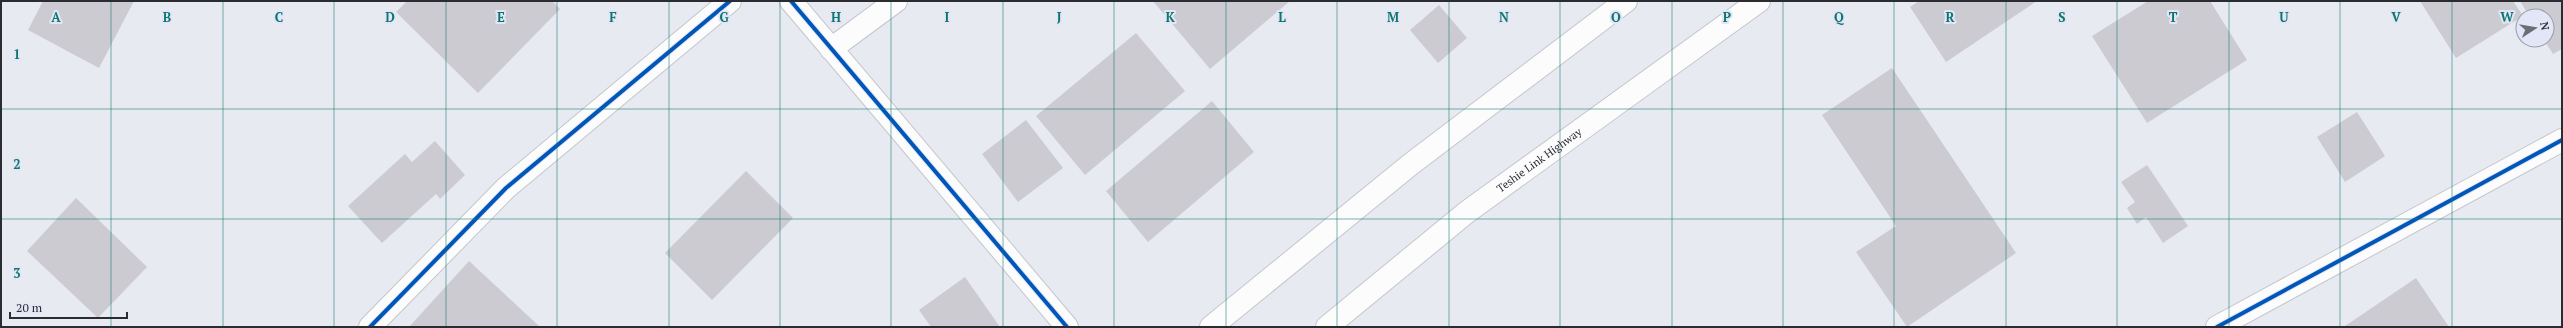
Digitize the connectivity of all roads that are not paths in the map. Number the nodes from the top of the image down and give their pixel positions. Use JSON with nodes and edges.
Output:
{"nodes":[{"id":1,"x":730,"y":1,"type":"edge"},
{"id":2,"x":791,"y":1,"type":"edge"},
{"id":3,"x":896,"y":1,"type":"edge"},
{"id":4,"x":1626,"y":1,"type":"edge"},
{"id":5,"x":1758,"y":1,"type":"edge"},
{"id":6,"x":831,"y":49,"type":"junction"},
{"id":7,"x":2562,"y":140,"type":"edge"},
{"id":8,"x":370,"y":327,"type":"edge"},
{"id":9,"x":1067,"y":327,"type":"edge"},
{"id":10,"x":1211,"y":327,"type":"edge"},
{"id":11,"x":1327,"y":327,"type":"edge"},
{"id":12,"x":2216,"y":327,"type":"edge"}],
"edges":[{"from":1,"to":8,"type":"street"},
{"from":2,"to":6,"type":"street"},
{"from":3,"to":6,"type":"street"},
{"from":4,"to":10,"type":"street"},
{"from":5,"to":11,"type":"street","name":"Teshie Link Highway"},
{"from":6,"to":9,"type":"street"},
{"from":7,"to":12,"type":"street"}]}
